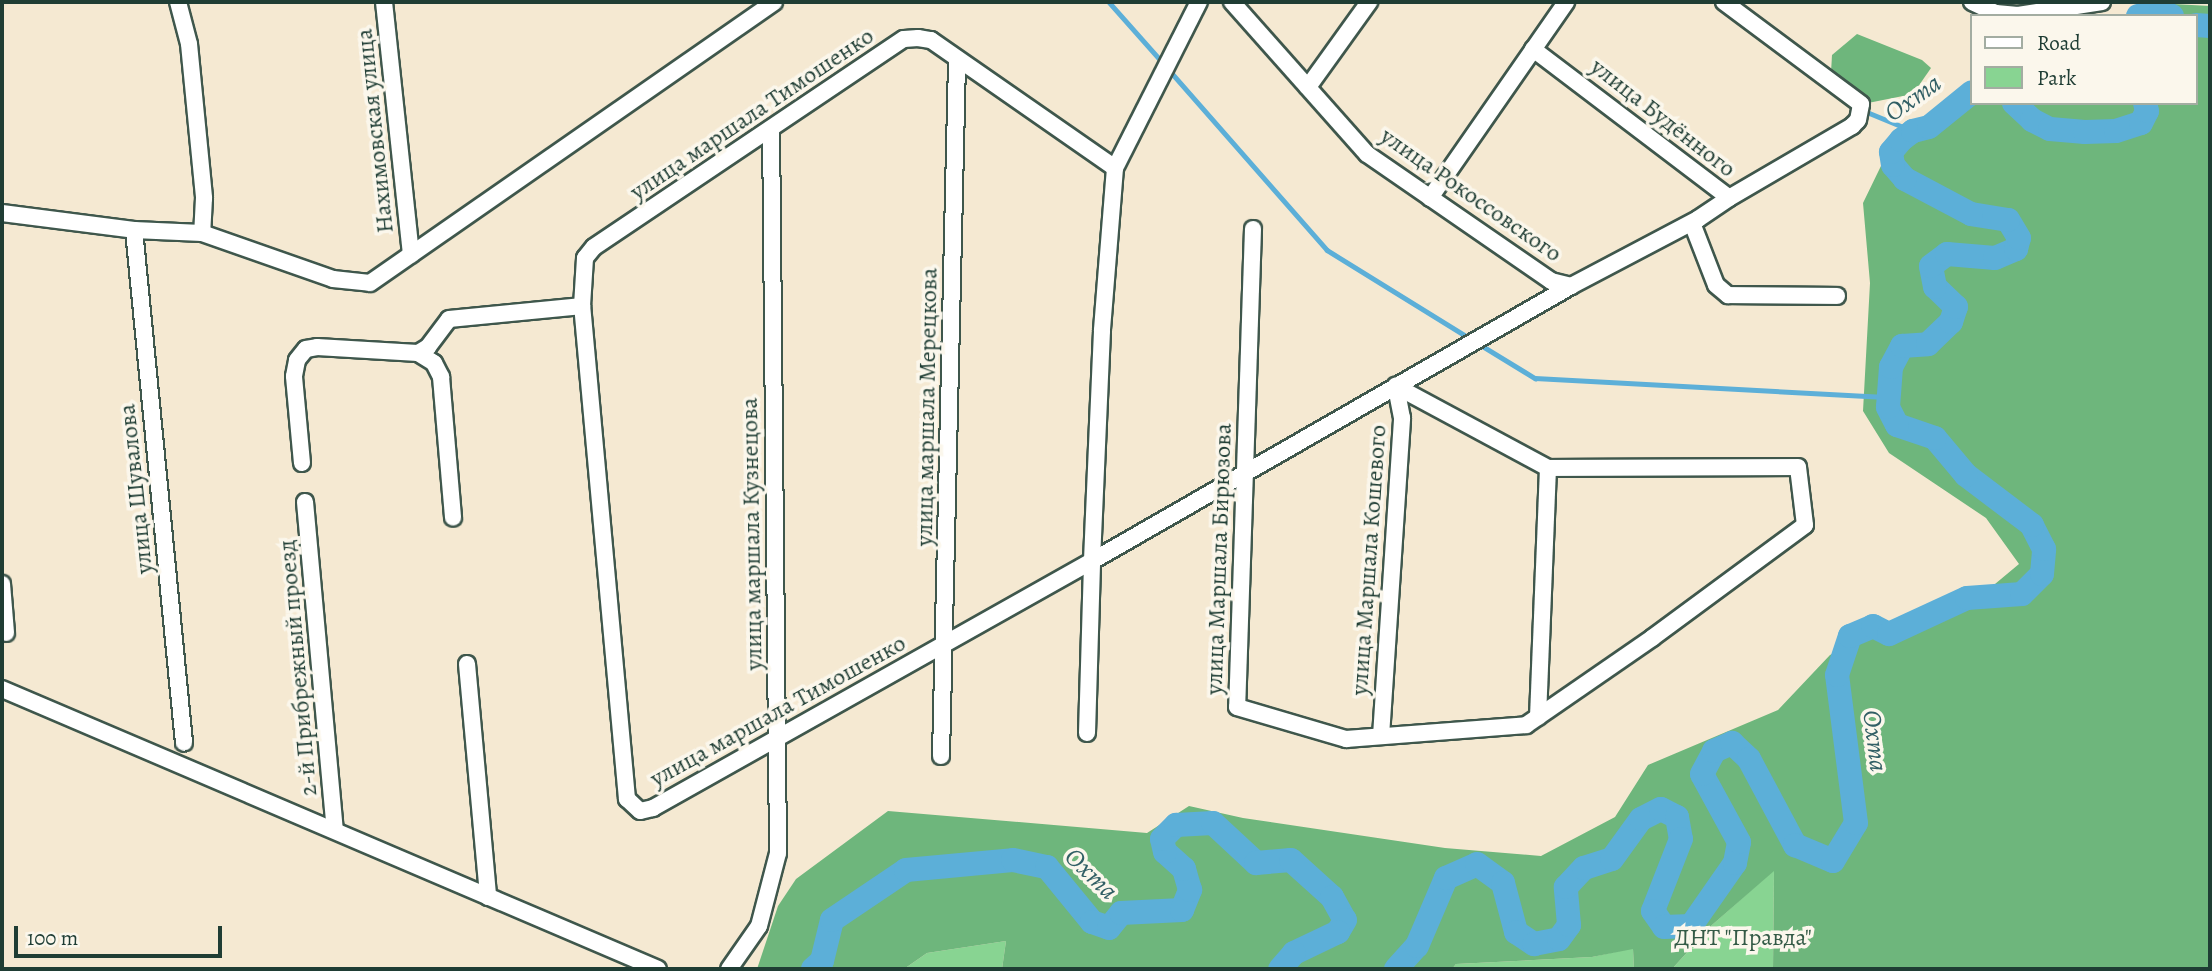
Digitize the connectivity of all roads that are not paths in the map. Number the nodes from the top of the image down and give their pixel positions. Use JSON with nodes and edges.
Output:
{"nodes":[{"id":1,"x":178,"y":2,"type":"edge"},
{"id":2,"x":384,"y":2,"type":"edge"},
{"id":3,"x":774,"y":2,"type":"edge"},
{"id":4,"x":1199,"y":2,"type":"edge"},
{"id":5,"x":1232,"y":2,"type":"edge"},
{"id":6,"x":1369,"y":2,"type":"edge"},
{"id":7,"x":1566,"y":2,"type":"edge"},
{"id":8,"x":1724,"y":2,"type":"edge"},
{"id":9,"x":2102,"y":2,"type":"edge"},
{"id":10,"x":1984,"y":8,"type":"edge"},
{"id":11,"x":1533,"y":49,"type":"junction"},
{"id":12,"x":957,"y":59,"type":"junction"},
{"id":13,"x":1308,"y":87,"type":"junction"},
{"id":14,"x":771,"y":129,"type":"junction"},
{"id":15,"x":1115,"y":168,"type":"junction"},
{"id":16,"x":1430,"y":198,"type":"junction"},
{"id":17,"x":1729,"y":198,"type":"junction"},
{"id":18,"x":2,"y":213,"type":"edge"},
{"id":19,"x":1692,"y":223,"type":"junction"},
{"id":20,"x":1253,"y":229,"type":"dead end"},
{"id":21,"x":134,"y":230,"type":"junction"},
{"id":22,"x":202,"y":233,"type":"junction"},
{"id":23,"x":411,"y":255,"type":"junction"},
{"id":24,"x":1571,"y":286,"type":"junction"},
{"id":25,"x":1837,"y":296,"type":"dead end"},
{"id":26,"x":582,"y":306,"type":"junction"},
{"id":27,"x":437,"y":330,"type":"junction"},
{"id":28,"x":418,"y":353,"type":"junction"},
{"id":29,"x":441,"y":377,"type":"junction"},
{"id":30,"x":1396,"y":386,"type":"junction"},
{"id":31,"x":302,"y":463,"type":"dead end"},
{"id":32,"x":1548,"y":468,"type":"junction"},
{"id":33,"x":1245,"y":473,"type":"junction"},
{"id":34,"x":305,"y":502,"type":"dead end"},
{"id":35,"x":453,"y":517,"type":"dead end"},
{"id":36,"x":1092,"y":561,"type":"junction"},
{"id":37,"x":2,"y":584,"type":"edge"},
{"id":38,"x":6,"y":633,"type":"dead end"},
{"id":39,"x":945,"y":643,"type":"junction"},
{"id":40,"x":467,"y":664,"type":"dead end"},
{"id":41,"x":2,"y":689,"type":"edge"},
{"id":42,"x":1538,"y":717,"type":"junction"},
{"id":43,"x":1087,"y":733,"type":"dead end"},
{"id":44,"x":1381,"y":736,"type":"junction"},
{"id":45,"x":777,"y":738,"type":"junction"},
{"id":46,"x":184,"y":743,"type":"dead end"},
{"id":47,"x":942,"y":756,"type":"dead end"},
{"id":48,"x":335,"y":829,"type":"junction"},
{"id":49,"x":488,"y":898,"type":"junction"},
{"id":50,"x":658,"y":969,"type":"edge"},
{"id":51,"x":729,"y":969,"type":"edge"}],
"edges":[{"from":1,"to":22,"type":"street"},
{"from":2,"to":23,"type":"street","name":"Нахимовская улица"},
{"from":3,"to":23,"type":"street"},
{"from":4,"to":15,"type":"street"},
{"from":5,"to":13,"type":"street","name":"улица Рокоссовского"},
{"from":6,"to":13,"type":"street"},
{"from":7,"to":11,"type":"street"},
{"from":8,"to":17,"type":"street","name":"улица Будённого"},
{"from":9,"to":10,"type":"street"},
{"from":11,"to":16,"type":"street"},
{"from":11,"to":17,"type":"street","name":"улица Будённого"},
{"from":12,"to":14,"type":"street","name":"улица маршала Тимошенко"},
{"from":12,"to":15,"type":"street","name":"улица маршала Тимошенко"},
{"from":12,"to":39,"type":"street","name":"улица маршала Мерецкова"},
{"from":13,"to":16,"type":"street","name":"улица Рокоссовского"},
{"from":14,"to":26,"type":"street","name":"улица маршала Тимошенко"},
{"from":14,"to":45,"type":"street","name":"улица маршала Кузнецова"},
{"from":15,"to":36,"type":"street"},
{"from":16,"to":24,"type":"street","name":"улица Рокоссовского"},
{"from":17,"to":19,"type":"street","name":"улица Рокоссовского"},
{"from":18,"to":21,"type":"street"},
{"from":19,"to":24,"type":"street","name":"улица Рокоссовского"},
{"from":19,"to":25,"type":"street"},
{"from":20,"to":33,"type":"street","name":"улица Маршала Бирюзова"},
{"from":21,"to":22,"type":"street"},
{"from":21,"to":46,"type":"street","name":"улица Шувалова"},
{"from":22,"to":23,"type":"street"},
{"from":24,"to":30,"type":"street","name":"улица маршала Тимошенко"},
{"from":26,"to":27,"type":"street"},
{"from":26,"to":45,"type":"street","name":"улица маршала Тимошенко"},
{"from":27,"to":28,"type":"street"},
{"from":27,"to":29,"type":"street"},
{"from":28,"to":29,"type":"street"},
{"from":28,"to":31,"type":"street"},
{"from":29,"to":35,"type":"street"},
{"from":30,"to":32,"type":"street"},
{"from":30,"to":33,"type":"street","name":"улица маршала Тимошенко"},
{"from":30,"to":44,"type":"street","name":"улица Маршала Кошевого"},
{"from":32,"to":42,"type":"street"},
{"from":32,"to":42,"type":"street","name":"улица Маршала Бирюзова"},
{"from":33,"to":36,"type":"street","name":"улица маршала Тимошенко"},
{"from":33,"to":44,"type":"street","name":"улица Маршала Бирюзова"},
{"from":34,"to":48,"type":"street","name":"2-й Прибрежный проезд"},
{"from":36,"to":39,"type":"street","name":"улица маршала Тимошенко"},
{"from":36,"to":43,"type":"street"},
{"from":37,"to":38,"type":"street"},
{"from":39,"to":45,"type":"street","name":"улица маршала Тимошенко"},
{"from":39,"to":47,"type":"street","name":"улица маршала Мерецкова"},
{"from":40,"to":49,"type":"street"},
{"from":41,"to":48,"type":"street"},
{"from":42,"to":44,"type":"street","name":"улица Маршала Бирюзова"},
{"from":45,"to":51,"type":"street","name":"улица маршала Кузнецова"},
{"from":48,"to":49,"type":"street"},
{"from":49,"to":50,"type":"street"}]}
